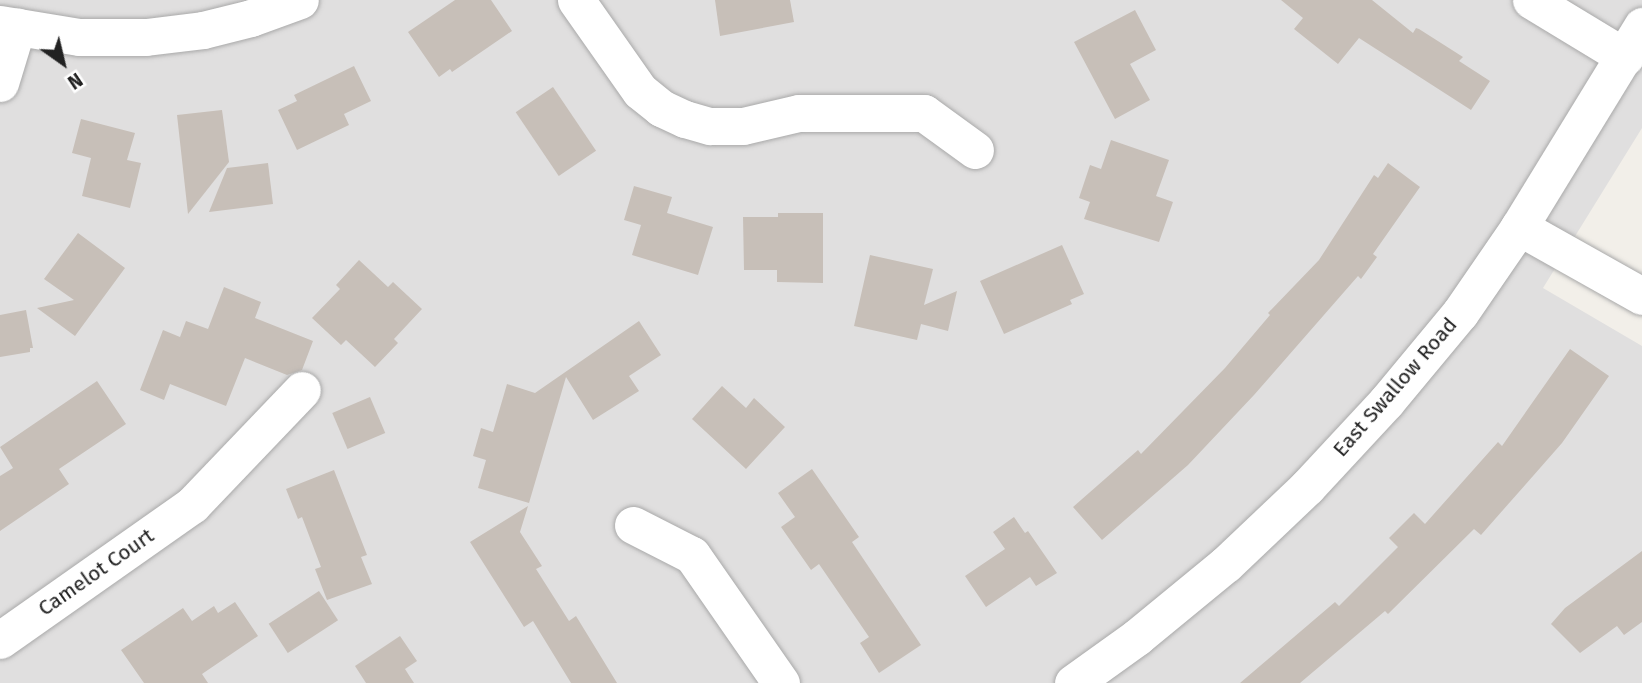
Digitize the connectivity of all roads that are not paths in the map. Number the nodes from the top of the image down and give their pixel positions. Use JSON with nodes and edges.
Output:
{"nodes":[{"id":1,"x":300,"y":0,"type":"edge"},
{"id":2,"x":576,"y":0,"type":"edge"},
{"id":3,"x":1531,"y":0,"type":"edge"},
{"id":4,"x":8,"y":26,"type":"edge"},
{"id":5,"x":1642,"y":26,"type":"edge"},
{"id":6,"x":1625,"y":57,"type":"junction"},
{"id":7,"x":0,"y":83,"type":"edge"},
{"id":8,"x":975,"y":150,"type":"dead end"},
{"id":9,"x":1519,"y":227,"type":"junction"},
{"id":10,"x":1642,"y":296,"type":"edge"},
{"id":11,"x":302,"y":390,"type":"dead end"},
{"id":12,"x":633,"y":525,"type":"dead end"},
{"id":13,"x":0,"y":640,"type":"edge"},
{"id":14,"x":781,"y":683,"type":"edge"},
{"id":15,"x":1073,"y":683,"type":"edge"}],
"edges":[{"from":1,"to":4,"type":"street"},
{"from":2,"to":8,"type":"street"},
{"from":3,"to":6,"type":"street"},
{"from":4,"to":7,"type":"street"},
{"from":5,"to":6,"type":"street","name":"East Swallow Road"},
{"from":6,"to":9,"type":"street","name":"East Swallow Road"},
{"from":9,"to":10,"type":"street"},
{"from":9,"to":15,"type":"street","name":"East Swallow Road"},
{"from":11,"to":13,"type":"street","name":"Camelot Court"},
{"from":12,"to":14,"type":"street"}]}
